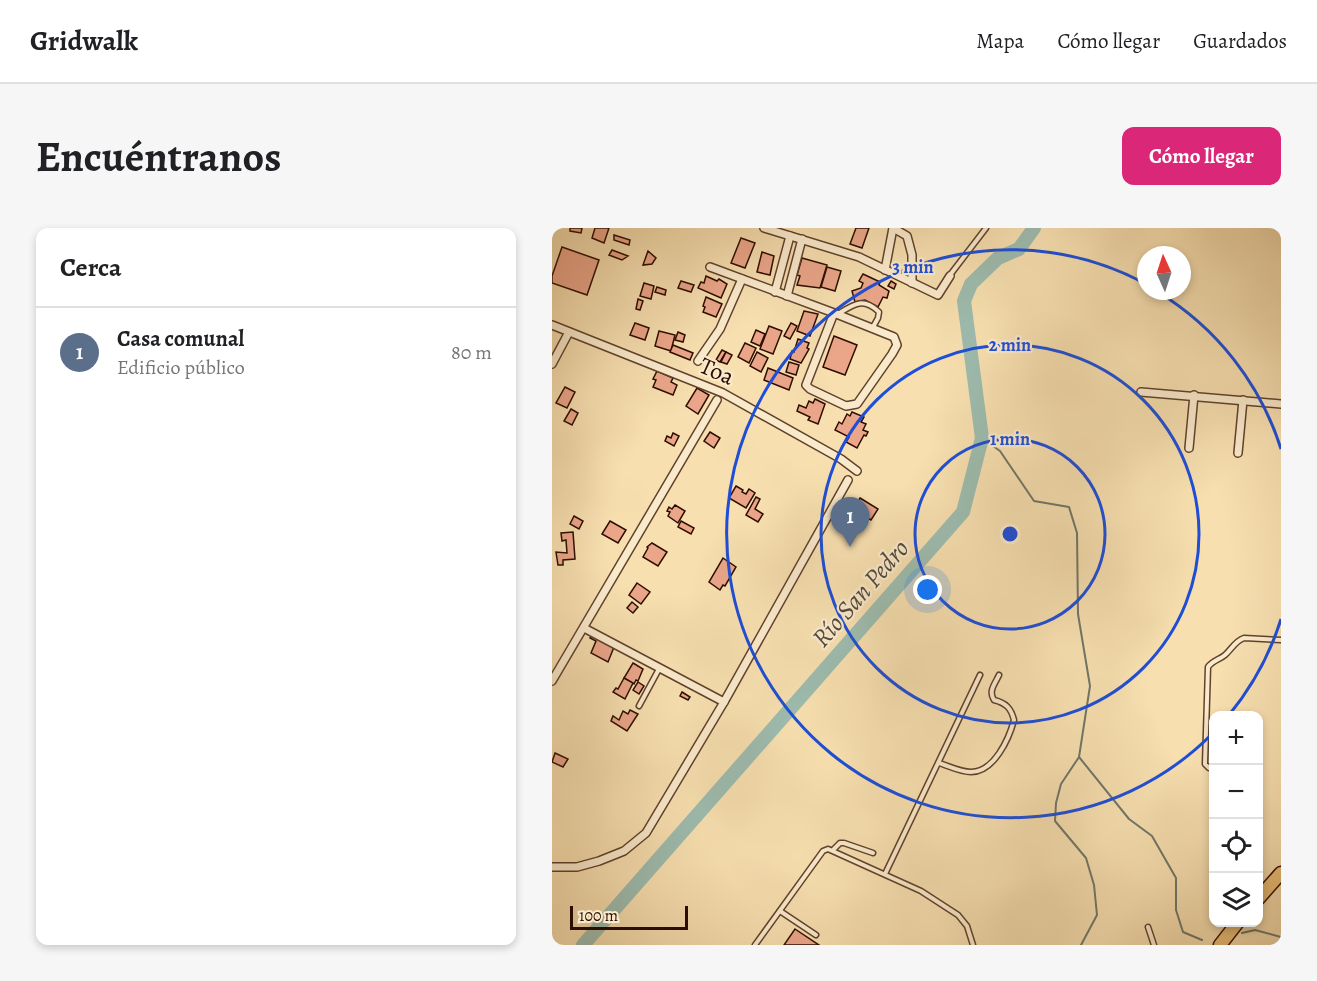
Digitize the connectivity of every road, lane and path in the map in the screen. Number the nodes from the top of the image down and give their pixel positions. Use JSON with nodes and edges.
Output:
{"nodes":[{"id":1,"x":764,"y":228,"type":"edge"},
{"id":2,"x":893,"y":228,"type":"edge"},
{"id":3,"x":986,"y":228,"type":"edge"},
{"id":4,"x":790,"y":236,"type":"junction"},
{"id":5,"x":802,"y":239,"type":"junction"},
{"id":6,"x":710,"y":267,"type":"dead end"},
{"id":7,"x":885,"y":270,"type":"junction"},
{"id":8,"x":950,"y":276,"type":"joint"},
{"id":9,"x":742,"y":279,"type":"junction"},
{"id":10,"x":912,"y":283,"type":"junction"},
{"id":11,"x":775,"y":292,"type":"junction"},
{"id":12,"x":787,"y":296,"type":"junction"},
{"id":13,"x":836,"y":314,"type":"junction"},
{"id":14,"x":552,"y":325,"type":"edge"},
{"id":15,"x":872,"y":328,"type":"junction"},
{"id":16,"x":569,"y":332,"type":"junction"},
{"id":17,"x":698,"y":361,"type":"dead end"},
{"id":18,"x":552,"y":364,"type":"edge"},
{"id":19,"x":1141,"y":392,"type":"dead end"},
{"id":20,"x":1194,"y":395,"type":"junction"},
{"id":21,"x":717,"y":400,"type":"dead end"},
{"id":22,"x":1243,"y":400,"type":"junction"},
{"id":23,"x":1281,"y":404,"type":"edge"},
{"id":24,"x":1189,"y":448,"type":"dead end"},
{"id":25,"x":1238,"y":453,"type":"dead end"},
{"id":26,"x":858,"y":471,"type":"dead end"},
{"id":27,"x":848,"y":480,"type":"dead end"},
{"id":28,"x":584,"y":628,"type":"junction"},
{"id":29,"x":1281,"y":640,"type":"edge"},
{"id":30,"x":660,"y":668,"type":"junction"},
{"id":31,"x":980,"y":675,"type":"dead end"},
{"id":32,"x":999,"y":675,"type":"dead end"},
{"id":33,"x":552,"y":681,"type":"edge"},
{"id":34,"x":724,"y":702,"type":"junction"},
{"id":35,"x":639,"y":706,"type":"dead end"},
{"id":36,"x":939,"y":763,"type":"junction"},
{"id":37,"x":1209,"y":768,"type":"edge"},
{"id":38,"x":833,"y":850,"type":"junction"},
{"id":39,"x":873,"y":853,"type":"dead end"},
{"id":40,"x":552,"y":867,"type":"edge"},
{"id":41,"x":1281,"y":873,"type":"edge"},
{"id":42,"x":885,"y":874,"type":"junction"},
{"id":43,"x":1263,"y":893,"type":"edge"},
{"id":44,"x":780,"y":912,"type":"junction"},
{"id":45,"x":1148,"y":927,"type":"dead end"},
{"id":46,"x":1234,"y":927,"type":"edge"},
{"id":47,"x":816,"y":935,"type":"dead end"},
{"id":48,"x":754,"y":945,"type":"edge"},
{"id":49,"x":973,"y":945,"type":"edge"},
{"id":50,"x":1154,"y":945,"type":"edge"},
{"id":51,"x":1220,"y":945,"type":"edge"}],
"edges":[{"from":1,"to":4,"type":"street"},
{"from":2,"to":7,"type":"street"},
{"from":2,"to":10,"type":"street"},
{"from":3,"to":8,"type":"lane"},
{"from":4,"to":5,"type":"street"},
{"from":4,"to":11,"type":"street"},
{"from":5,"to":7,"type":"street"},
{"from":5,"to":12,"type":"street"},
{"from":6,"to":9,"type":"street"},
{"from":7,"to":10,"type":"street"},
{"from":8,"to":10,"type":"street"},
{"from":9,"to":11,"type":"street"},
{"from":9,"to":17,"type":"street"},
{"from":11,"to":12,"type":"street"},
{"from":12,"to":13,"type":"street"},
{"from":13,"to":15,"type":"street"},
{"from":13,"to":15,"type":"lane"},
{"from":13,"to":15,"type":"street"},
{"from":14,"to":16,"type":"street","name":"Toa"},
{"from":16,"to":18,"type":"street"},
{"from":16,"to":26,"type":"street","name":"Toa"},
{"from":19,"to":20,"type":"street"},
{"from":20,"to":22,"type":"street"},
{"from":20,"to":24,"type":"street"},
{"from":21,"to":28,"type":"street"},
{"from":22,"to":23,"type":"street"},
{"from":22,"to":25,"type":"street"},
{"from":27,"to":34,"type":"street"},
{"from":28,"to":30,"type":"street"},
{"from":28,"to":33,"type":"street"},
{"from":29,"to":37,"type":"lane"},
{"from":30,"to":34,"type":"street"},
{"from":30,"to":35,"type":"lane"},
{"from":31,"to":36,"type":"lane"},
{"from":32,"to":36,"type":"lane"},
{"from":34,"to":40,"type":"street"},
{"from":36,"to":42,"type":"lane"},
{"from":38,"to":39,"type":"lane"},
{"from":38,"to":42,"type":"lane"},
{"from":38,"to":44,"type":"lane"},
{"from":41,"to":43,"type":"highway"},
{"from":42,"to":49,"type":"lane"},
{"from":44,"to":47,"type":"lane"},
{"from":44,"to":48,"type":"lane"},
{"from":45,"to":50,"type":"lane"},
{"from":46,"to":51,"type":"highway"}]}
